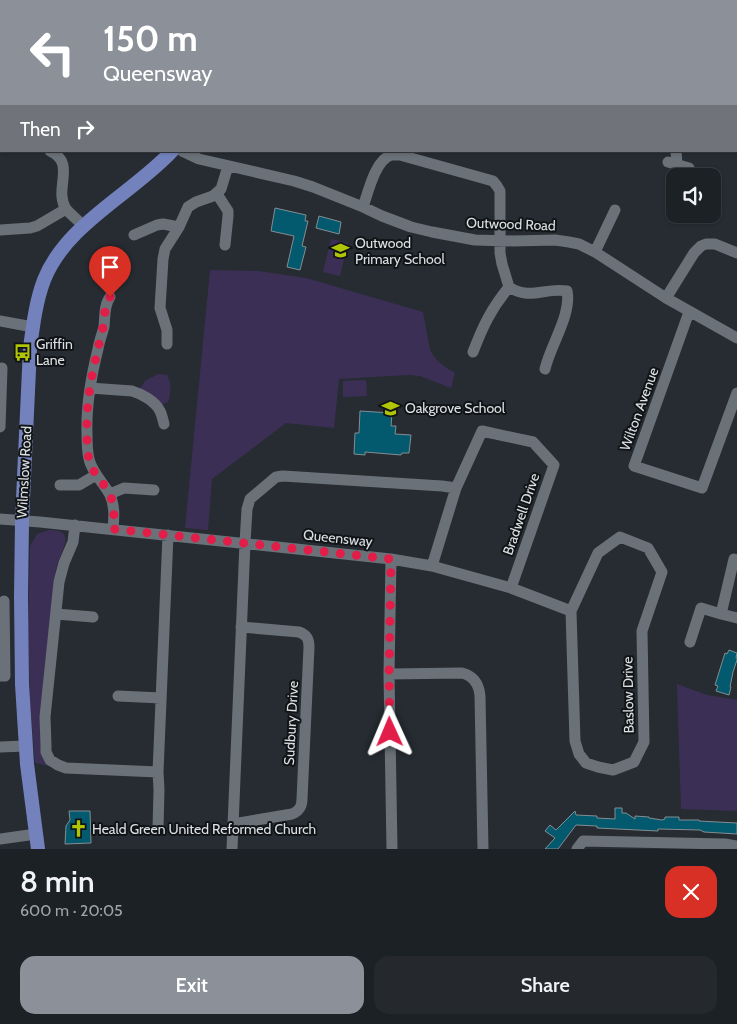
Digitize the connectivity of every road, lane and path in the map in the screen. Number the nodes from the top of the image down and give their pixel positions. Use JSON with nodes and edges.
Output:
{"nodes":[{"id":1,"x":52,"y":152,"type":"edge"},
{"id":2,"x":171,"y":152,"type":"edge"},
{"id":3,"x":184,"y":152,"type":"edge"},
{"id":4,"x":676,"y":152,"type":"edge"},
{"id":5,"x":228,"y":166,"type":"junction"},
{"id":6,"x":689,"y":168,"type":"dead end"},
{"id":7,"x":217,"y":194,"type":"junction"},
{"id":8,"x":363,"y":207,"type":"junction"},
{"id":9,"x":66,"y":209,"type":"junction"},
{"id":10,"x":615,"y":210,"type":"dead end"},
{"id":11,"x":84,"y":226,"type":"junction"},
{"id":12,"x":179,"y":226,"type":"junction"},
{"id":13,"x":0,"y":230,"type":"edge"},
{"id":14,"x":133,"y":235,"type":"dead end"},
{"id":15,"x":500,"y":241,"type":"junction"},
{"id":16,"x":225,"y":245,"type":"dead end"},
{"id":17,"x":596,"y":252,"type":"junction"},
{"id":18,"x":737,"y":253,"type":"edge"},
{"id":19,"x":509,"y":287,"type":"junction"},
{"id":20,"x":110,"y":297,"type":"dead end"},
{"id":21,"x":666,"y":298,"type":"junction"},
{"id":22,"x":689,"y":312,"type":"junction"},
{"id":23,"x":0,"y":321,"type":"edge"},
{"id":24,"x":33,"y":327,"type":"junction"},
{"id":25,"x":737,"y":338,"type":"edge"},
{"id":26,"x":167,"y":344,"type":"dead end"},
{"id":27,"x":473,"y":352,"type":"dead end"},
{"id":28,"x":2,"y":368,"type":"dead end"},
{"id":29,"x":545,"y":369,"type":"dead end"},
{"id":30,"x":90,"y":388,"type":"junction"},
{"id":31,"x":737,"y":393,"type":"edge"},
{"id":32,"x":164,"y":424,"type":"dead end"},
{"id":33,"x":0,"y":427,"type":"edge"},
{"id":34,"x":96,"y":475,"type":"junction"},
{"id":35,"x":60,"y":486,"type":"dead end"},
{"id":36,"x":456,"y":488,"type":"junction"},
{"id":37,"x":155,"y":490,"type":"dead end"},
{"id":38,"x":110,"y":494,"type":"junction"},
{"id":39,"x":0,"y":519,"type":"edge"},
{"id":40,"x":22,"y":521,"type":"junction"},
{"id":41,"x":76,"y":525,"type":"junction"},
{"id":42,"x":113,"y":529,"type":"junction"},
{"id":43,"x":168,"y":535,"type":"junction"},
{"id":44,"x":244,"y":542,"type":"junction"},
{"id":45,"x":391,"y":559,"type":"junction"},
{"id":46,"x":734,"y":559,"type":"dead end"},
{"id":47,"x":432,"y":566,"type":"junction"},
{"id":48,"x":734,"y":575,"type":"edge"},
{"id":49,"x":511,"y":588,"type":"junction"},
{"id":50,"x":2,"y":606,"type":"edge"},
{"id":51,"x":571,"y":611,"type":"junction"},
{"id":52,"x":56,"y":614,"type":"junction"},
{"id":53,"x":721,"y":614,"type":"junction"},
{"id":54,"x":93,"y":617,"type":"dead end"},
{"id":55,"x":737,"y":618,"type":"edge"},
{"id":56,"x":241,"y":627,"type":"junction"},
{"id":57,"x":690,"y":642,"type":"dead end"},
{"id":58,"x":389,"y":674,"type":"junction"},
{"id":59,"x":2,"y":676,"type":"edge"},
{"id":60,"x":118,"y":696,"type":"dead end"},
{"id":61,"x":161,"y":698,"type":"junction"},
{"id":62,"x":26,"y":746,"type":"junction"},
{"id":63,"x":0,"y":748,"type":"edge"},
{"id":64,"x":158,"y":772,"type":"junction"},
{"id":65,"x":233,"y":824,"type":"junction"},
{"id":66,"x":158,"y":829,"type":"dead end"},
{"id":67,"x":36,"y":834,"type":"junction"},
{"id":68,"x":0,"y":839,"type":"edge"},
{"id":69,"x":670,"y":846,"type":"edge"},
{"id":70,"x":737,"y":846,"type":"edge"},
{"id":71,"x":38,"y":849,"type":"edge"},
{"id":72,"x":232,"y":849,"type":"edge"},
{"id":73,"x":392,"y":849,"type":"edge"},
{"id":74,"x":483,"y":849,"type":"edge"},
{"id":75,"x":577,"y":849,"type":"edge"}],
"edges":[{"from":1,"to":9,"type":"street"},
{"from":2,"to":11,"type":"main road","name":"Wilmslow Road"},
{"from":3,"to":5,"type":"street","name":"Outwood Road"},
{"from":4,"to":6,"type":"street"},
{"from":5,"to":7,"type":"street"},
{"from":5,"to":8,"type":"street","name":"Outwood Road"},
{"from":7,"to":12,"type":"street"},
{"from":7,"to":16,"type":"street"},
{"from":8,"to":15,"type":"street","name":"Outwood Road"},
{"from":8,"to":15,"type":"street"},
{"from":9,"to":11,"type":"street"},
{"from":9,"to":13,"type":"street"},
{"from":10,"to":17,"type":"street"},
{"from":11,"to":24,"type":"main road","name":"Wilmslow Road"},
{"from":12,"to":14,"type":"street"},
{"from":12,"to":26,"type":"street"},
{"from":15,"to":17,"type":"street","name":"Outwood Road"},
{"from":15,"to":19,"type":"street"},
{"from":17,"to":21,"type":"street","name":"Outwood Road"},
{"from":18,"to":21,"type":"street"},
{"from":19,"to":27,"type":"street"},
{"from":19,"to":29,"type":"street"},
{"from":20,"to":30,"type":"street"},
{"from":21,"to":22,"type":"street","name":"Outwood Road"},
{"from":22,"to":25,"type":"street","name":"Outwood Road"},
{"from":22,"to":31,"type":"street","name":"Wilton Avenue"},
{"from":23,"to":24,"type":"street"},
{"from":24,"to":40,"type":"main road","name":"Wilmslow Road"},
{"from":28,"to":33,"type":"street"},
{"from":30,"to":32,"type":"street"},
{"from":30,"to":34,"type":"street"},
{"from":34,"to":35,"type":"street"},
{"from":34,"to":38,"type":"street"},
{"from":36,"to":44,"type":"street"},
{"from":36,"to":47,"type":"street","name":"Bradwell Drive"},
{"from":36,"to":49,"type":"street","name":"Bradwell Drive"},
{"from":37,"to":38,"type":"street"},
{"from":38,"to":42,"type":"street"},
{"from":39,"to":40,"type":"street","name":"Queensway"},
{"from":40,"to":41,"type":"street","name":"Queensway"},
{"from":40,"to":62,"type":"main road","name":"Wilmslow Road"},
{"from":41,"to":42,"type":"street","name":"Queensway"},
{"from":41,"to":52,"type":"street"},
{"from":42,"to":43,"type":"street","name":"Queensway"},
{"from":43,"to":44,"type":"street","name":"Queensway"},
{"from":43,"to":61,"type":"street"},
{"from":44,"to":45,"type":"street","name":"Queensway"},
{"from":44,"to":56,"type":"street"},
{"from":45,"to":47,"type":"street","name":"Queensway"},
{"from":45,"to":58,"type":"street"},
{"from":46,"to":48,"type":"street"},
{"from":47,"to":49,"type":"street","name":"Queensway"},
{"from":48,"to":53,"type":"street"},
{"from":49,"to":51,"type":"street","name":"Queensway"},
{"from":50,"to":59,"type":"street"},
{"from":51,"to":51,"type":"street","name":"Baslow Drive"},
{"from":52,"to":54,"type":"street"},
{"from":52,"to":64,"type":"street"},
{"from":53,"to":55,"type":"street"},
{"from":53,"to":57,"type":"street"},
{"from":56,"to":65,"type":"street"},
{"from":56,"to":65,"type":"street","name":"Sudbury Drive"},
{"from":58,"to":73,"type":"street"},
{"from":58,"to":74,"type":"street"},
{"from":60,"to":61,"type":"street"},
{"from":61,"to":64,"type":"street"},
{"from":62,"to":63,"type":"street"},
{"from":62,"to":67,"type":"main road","name":"Wilmslow Road"},
{"from":64,"to":66,"type":"street"},
{"from":65,"to":72,"type":"street"},
{"from":67,"to":68,"type":"street"},
{"from":67,"to":71,"type":"main road","name":"Wilmslow Road"},
{"from":69,"to":70,"type":"street"},
{"from":69,"to":75,"type":"street"}]}
